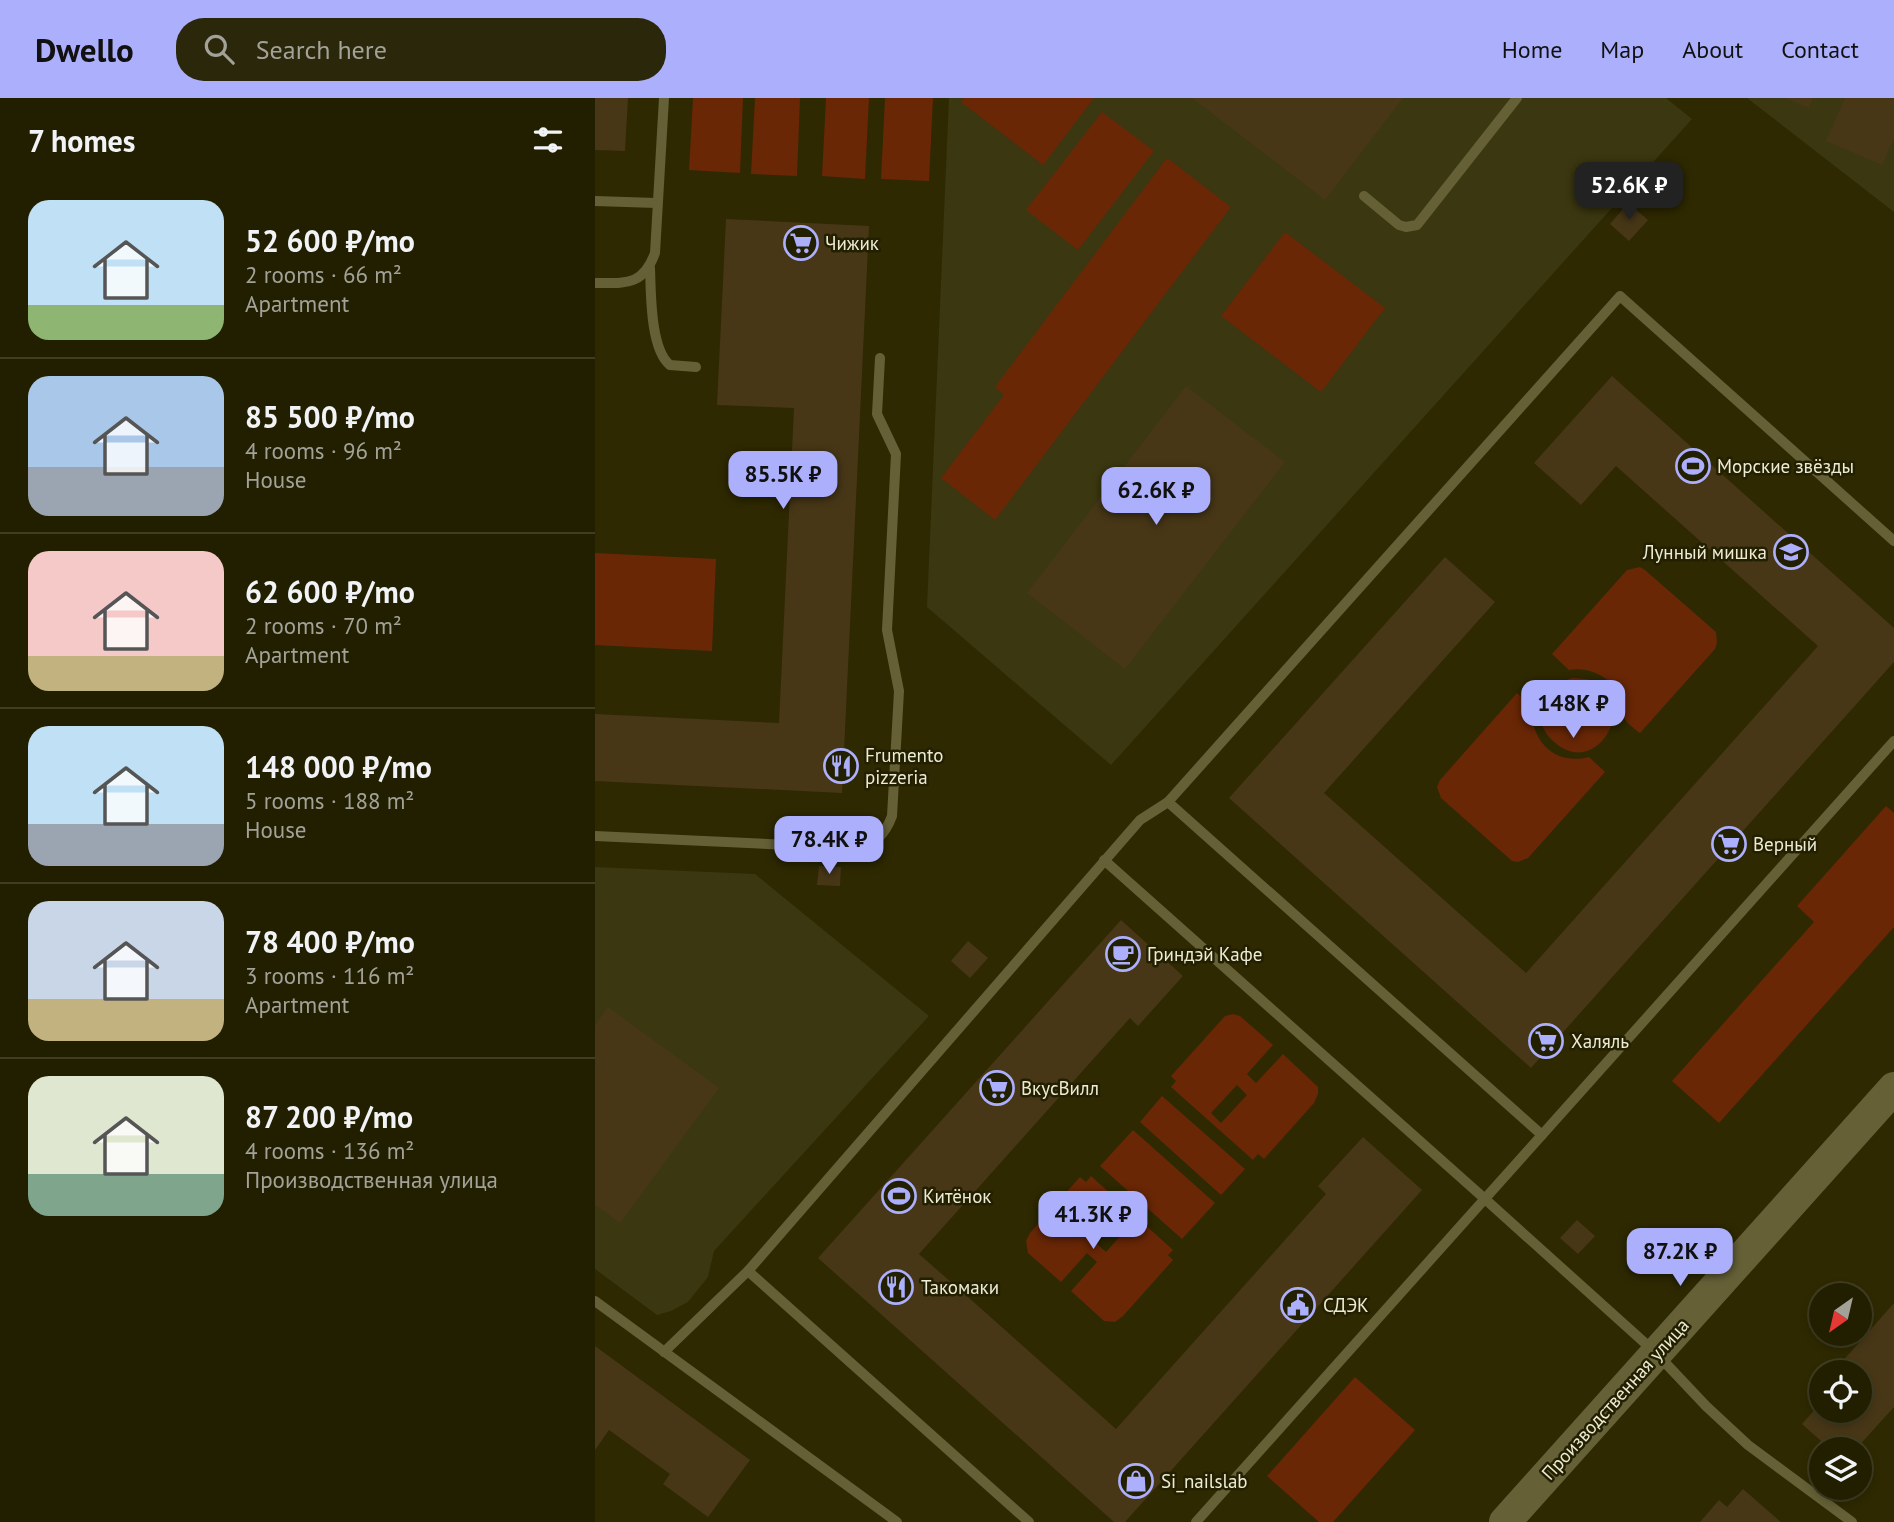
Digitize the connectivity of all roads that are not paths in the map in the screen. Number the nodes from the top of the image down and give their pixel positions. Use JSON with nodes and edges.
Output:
{"nodes":[{"id":1,"x":663,"y":98,"type":"edge"},
{"id":2,"x":1517,"y":98,"type":"edge"},
{"id":3,"x":1364,"y":196,"type":"dead end"},
{"id":4,"x":595,"y":201,"type":"edge"},
{"id":5,"x":656,"y":204,"type":"junction"},
{"id":6,"x":650,"y":268,"type":"junction"},
{"id":7,"x":595,"y":283,"type":"edge"},
{"id":8,"x":880,"y":358,"type":"dead end"},
{"id":9,"x":696,"y":367,"type":"dead end"},
{"id":10,"x":1894,"y":541,"type":"edge"},
{"id":11,"x":1894,"y":741,"type":"edge"},
{"id":12,"x":1168,"y":802,"type":"junction"},
{"id":13,"x":595,"y":835,"type":"edge"},
{"id":14,"x":1104,"y":860,"type":"junction"},
{"id":15,"x":1894,"y":1088,"type":"edge"},
{"id":16,"x":1542,"y":1135,"type":"junction"},
{"id":17,"x":1485,"y":1199,"type":"junction"},
{"id":18,"x":748,"y":1271,"type":"junction"},
{"id":19,"x":595,"y":1301,"type":"edge"},
{"id":20,"x":664,"y":1352,"type":"junction"},
{"id":21,"x":1656,"y":1353,"type":"junction"},
{"id":22,"x":897,"y":1522,"type":"edge"},
{"id":23,"x":1029,"y":1522,"type":"edge"},
{"id":24,"x":1196,"y":1522,"type":"edge"},
{"id":25,"x":1505,"y":1522,"type":"edge"},
{"id":26,"x":1852,"y":1522,"type":"edge"}],
"edges":[{"from":1,"to":5,"type":"lane"},
{"from":2,"to":3,"type":"lane"},
{"from":4,"to":5,"type":"lane"},
{"from":5,"to":6,"type":"lane"},
{"from":6,"to":7,"type":"lane"},
{"from":6,"to":9,"type":"lane"},
{"from":8,"to":13,"type":"lane"},
{"from":10,"to":12,"type":"lane"},
{"from":11,"to":16,"type":"lane"},
{"from":12,"to":14,"type":"lane"},
{"from":12,"to":16,"type":"lane"},
{"from":14,"to":17,"type":"lane"},
{"from":14,"to":18,"type":"lane"},
{"from":15,"to":21,"type":"main road","name":"Производственная улица"},
{"from":16,"to":17,"type":"lane"},
{"from":17,"to":21,"type":"lane"},
{"from":17,"to":24,"type":"lane"},
{"from":18,"to":20,"type":"lane"},
{"from":18,"to":23,"type":"lane"},
{"from":19,"to":20,"type":"lane"},
{"from":20,"to":22,"type":"lane"},
{"from":21,"to":25,"type":"main road","name":"Производственная улица"},
{"from":21,"to":26,"type":"lane"}]}
